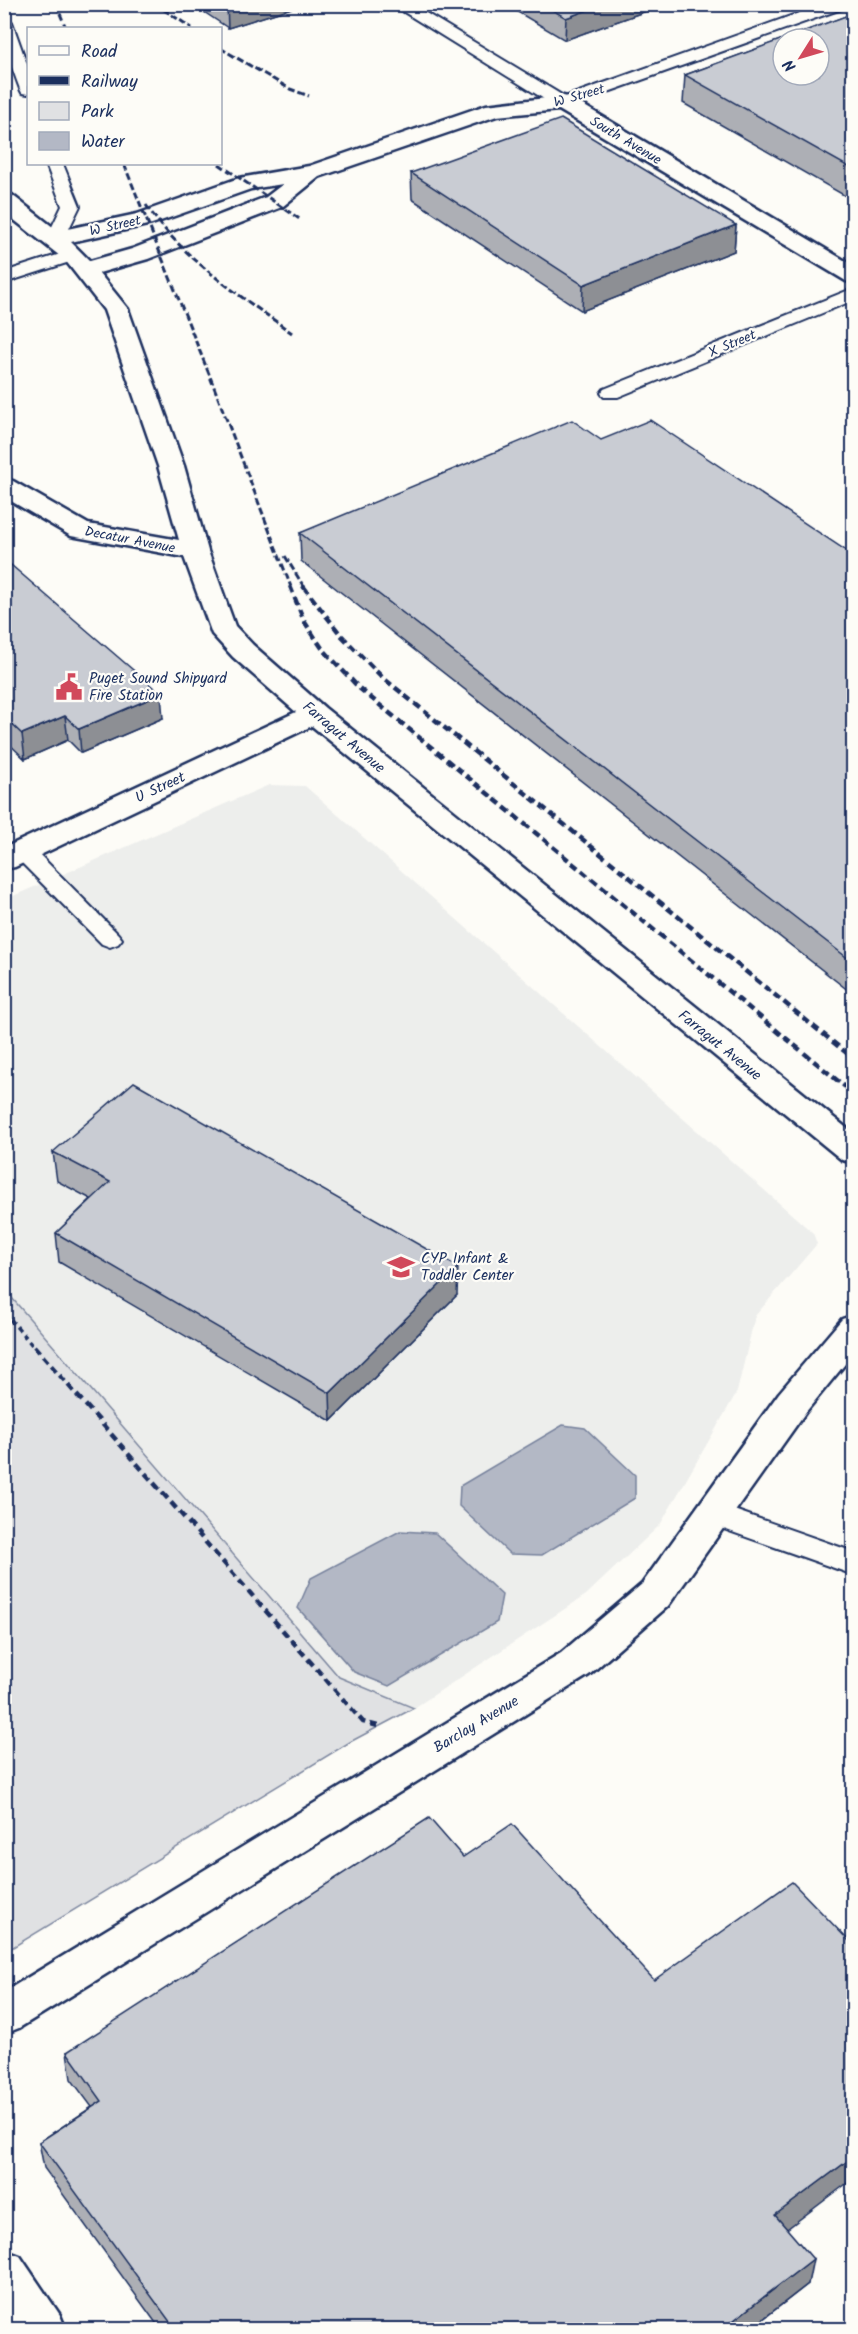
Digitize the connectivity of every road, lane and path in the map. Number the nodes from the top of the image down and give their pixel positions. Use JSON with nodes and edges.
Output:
{"nodes":[{"id":1,"x":399,"y":4,"type":"edge"},
{"id":2,"x":841,"y":4,"type":"edge"},
{"id":3,"x":4,"y":22,"type":"edge"},
{"id":4,"x":27,"y":86,"type":"edge"},
{"id":5,"x":563,"y":103,"type":"junction"},
{"id":6,"x":55,"y":165,"type":"edge"},
{"id":7,"x":313,"y":172,"type":"junction"},
{"id":8,"x":4,"y":200,"type":"edge"},
{"id":9,"x":71,"y":255,"type":"junction"},
{"id":10,"x":854,"y":276,"type":"edge"},
{"id":11,"x":4,"y":278,"type":"edge"},
{"id":12,"x":854,"y":292,"type":"edge"},
{"id":13,"x":611,"y":393,"type":"dead end"},
{"id":14,"x":4,"y":486,"type":"edge"},
{"id":15,"x":195,"y":551,"type":"junction"},
{"id":16,"x":315,"y":714,"type":"junction"},
{"id":17,"x":14,"y":855,"type":"edge"},
{"id":18,"x":110,"y":939,"type":"dead end"},
{"id":19,"x":854,"y":1152,"type":"edge"},
{"id":20,"x":4,"y":1312,"type":"edge"},
{"id":21,"x":854,"y":1328,"type":"edge"},
{"id":22,"x":714,"y":1514,"type":"junction"},
{"id":23,"x":854,"y":1564,"type":"edge"},
{"id":24,"x":443,"y":1744,"type":"junction"},
{"id":25,"x":4,"y":2015,"type":"edge"},
{"id":26,"x":4,"y":2271,"type":"edge"},
{"id":27,"x":44,"y":2330,"type":"edge"}],
"edges":[{"from":1,"to":5,"type":"lane","name":"South Avenue"},
{"from":2,"to":5,"type":"lane","name":"W Street"},
{"from":3,"to":4,"type":"lane"},
{"from":5,"to":7,"type":"street","name":"W Street"},
{"from":5,"to":10,"type":"street","name":"South Avenue"},
{"from":6,"to":9,"type":"lane"},
{"from":7,"to":9,"type":"street","name":"W Street"},
{"from":7,"to":9,"type":"street","name":"W Street"},
{"from":8,"to":9,"type":"street","name":"Farragut Avenue"},
{"from":9,"to":11,"type":"lane"},
{"from":9,"to":15,"type":"street","name":"Farragut Avenue"},
{"from":12,"to":13,"type":"lane","name":"X Street"},
{"from":14,"to":15,"type":"street","name":"Decatur Avenue"},
{"from":15,"to":16,"type":"street","name":"Farragut Avenue"},
{"from":16,"to":17,"type":"street","name":"U Street"},
{"from":16,"to":19,"type":"street","name":"Farragut Avenue"},
{"from":17,"to":18,"type":"lane"},
{"from":20,"to":24,"type":"path"},
{"from":21,"to":22,"type":"street","name":"Barclay Avenue"},
{"from":22,"to":23,"type":"lane"},
{"from":22,"to":24,"type":"street","name":"Barclay Avenue"},
{"from":24,"to":25,"type":"street","name":"Barclay Avenue"},
{"from":26,"to":27,"type":"street"}]}
